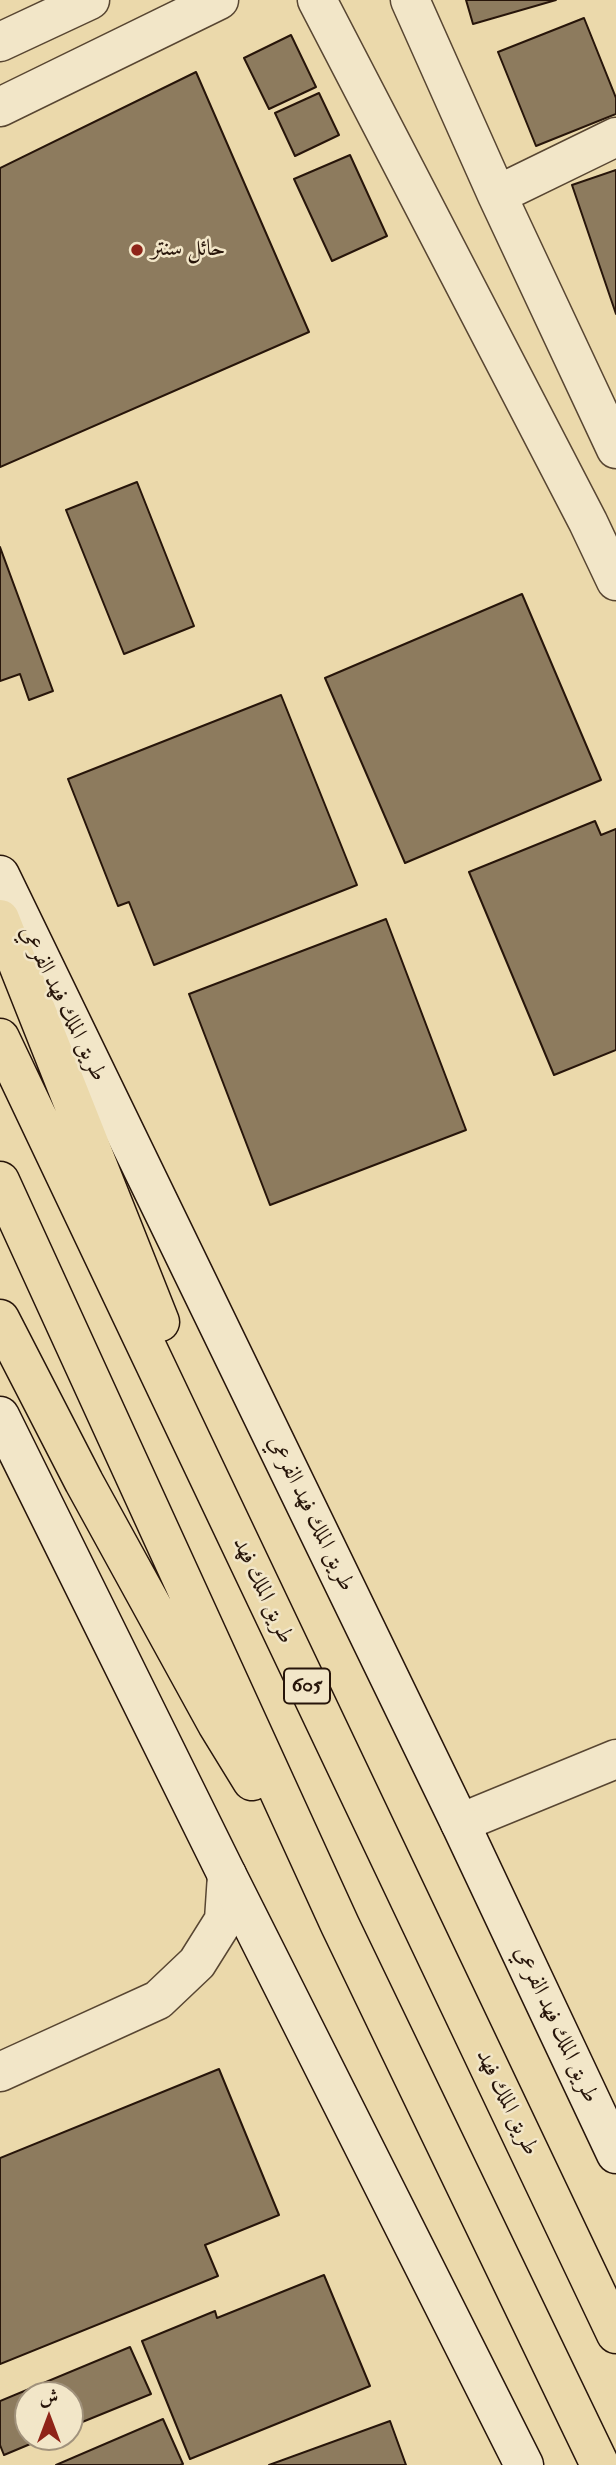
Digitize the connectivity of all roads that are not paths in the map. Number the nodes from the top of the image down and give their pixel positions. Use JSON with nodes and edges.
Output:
{"nodes":[{"id":1,"x":90,"y":0,"type":"edge"},
{"id":2,"x":219,"y":0,"type":"edge"},
{"id":3,"x":317,"y":0,"type":"edge"},
{"id":4,"x":410,"y":0,"type":"edge"},
{"id":5,"x":0,"y":42,"type":"edge"},
{"id":6,"x":0,"y":107,"type":"edge"},
{"id":7,"x":616,"y":137,"type":"edge"},
{"id":8,"x":497,"y":195,"type":"junction"},
{"id":9,"x":616,"y":449,"type":"edge"},
{"id":10,"x":616,"y":582,"type":"edge"},
{"id":11,"x":0,"y":876,"type":"edge"},
{"id":12,"x":0,"y":919,"type":"edge"},
{"id":13,"x":0,"y":1038,"type":"edge"},
{"id":14,"x":0,"y":1181,"type":"edge"},
{"id":15,"x":0,"y":1319,"type":"edge"},
{"id":16,"x":0,"y":1416,"type":"edge"},
{"id":17,"x":294,"y":1659,"type":"junction"},
{"id":18,"x":616,"y":1759,"type":"edge"},
{"id":19,"x":460,"y":1823,"type":"junction"},
{"id":20,"x":227,"y":1875,"type":"junction"},
{"id":21,"x":341,"y":1925,"type":"junction"},
{"id":22,"x":0,"y":2072,"type":"edge"},
{"id":23,"x":616,"y":2154,"type":"edge"},
{"id":24,"x":616,"y":2334,"type":"edge"},
{"id":25,"x":524,"y":2465,"type":"edge"},
{"id":26,"x":600,"y":2465,"type":"edge"}],
"edges":[{"from":1,"to":5,"type":"main road"},
{"from":2,"to":6,"type":"main road"},
{"from":3,"to":10,"type":"main road"},
{"from":4,"to":8,"type":"main road"},
{"from":7,"to":8,"type":"main road"},
{"from":8,"to":9,"type":"main road"},
{"from":11,"to":19,"type":"main road","name":"طريق الملك فهد الفرعي"},
{"from":12,"to":17,"type":"highway"},
{"from":13,"to":17,"type":"highway","name":"طريق الملك فهد","number":"605"},
{"from":14,"to":21,"type":"highway"},
{"from":15,"to":21,"type":"highway"},
{"from":16,"to":20,"type":"main road"},
{"from":17,"to":24,"type":"highway","name":"طريق الملك فهد","number":"605"},
{"from":18,"to":19,"type":"main road"},
{"from":19,"to":23,"type":"main road","name":"طريق الملك فهد الفرعي"},
{"from":20,"to":22,"type":"main road"},
{"from":20,"to":25,"type":"main road"},
{"from":21,"to":26,"type":"highway"}]}
